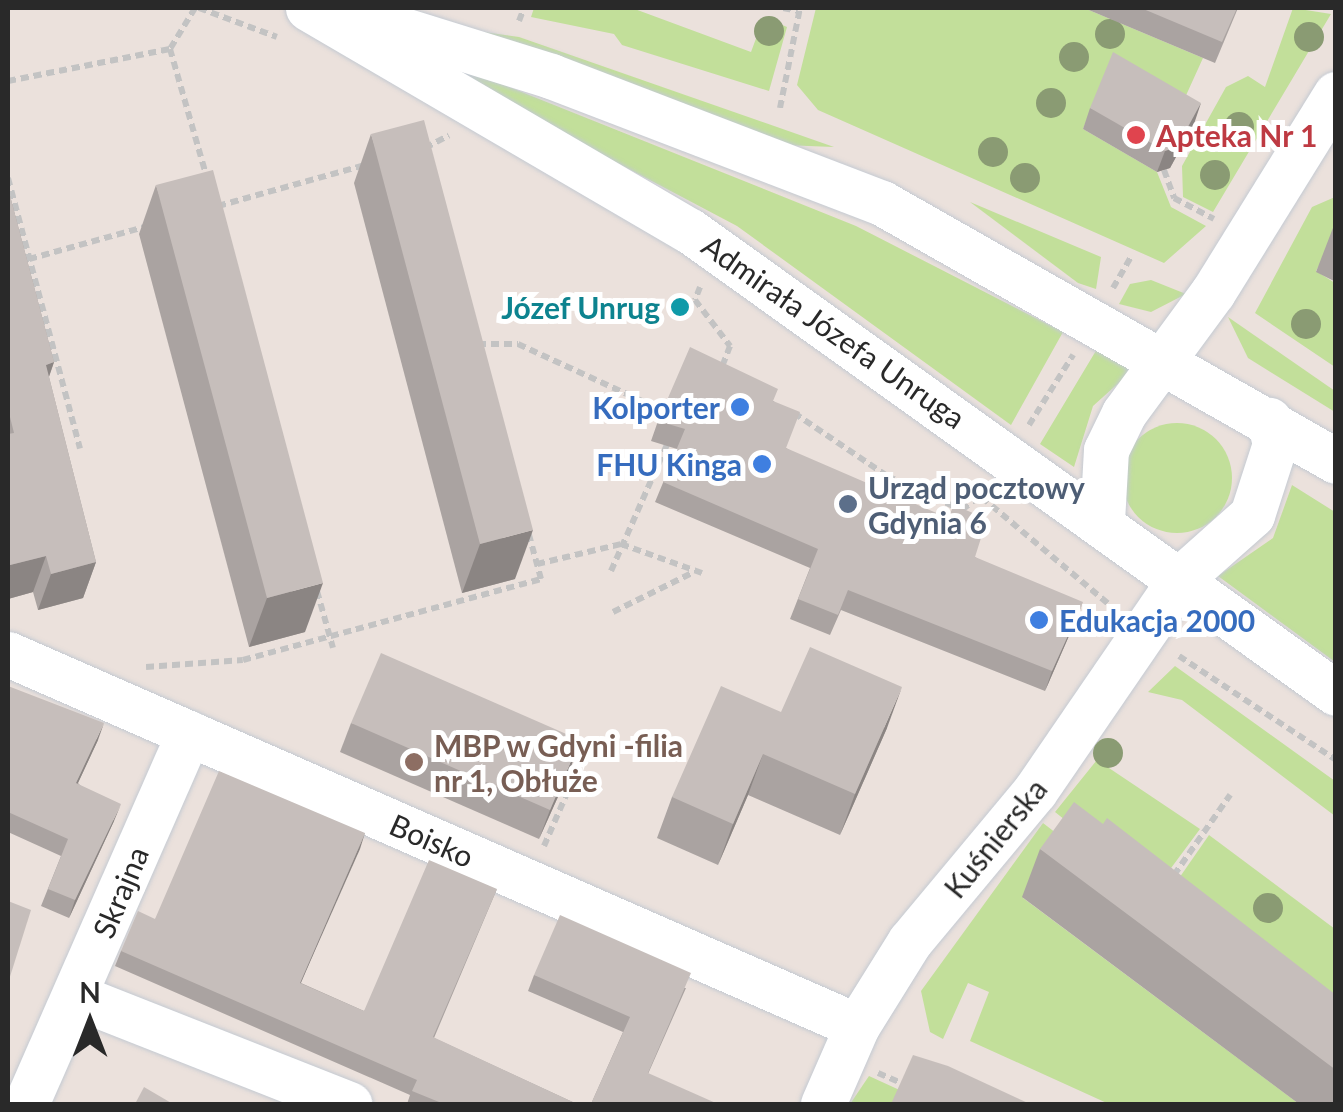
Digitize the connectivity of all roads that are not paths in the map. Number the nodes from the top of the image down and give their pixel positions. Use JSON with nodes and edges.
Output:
{"nodes":[{"id":1,"x":330,"y":8,"type":"edge"},
{"id":2,"x":300,"y":26,"type":"edge"},
{"id":3,"x":1336,"y":94,"type":"edge"},
{"id":4,"x":1168,"y":361,"type":"junction"},
{"id":5,"x":1269,"y":420,"type":"junction"},
{"id":6,"x":1336,"y":461,"type":"edge"},
{"id":7,"x":1102,"y":521,"type":"junction"},
{"id":8,"x":1181,"y":578,"type":"junction"},
{"id":9,"x":8,"y":654,"type":"edge"},
{"id":10,"x":1336,"y":692,"type":"edge"},
{"id":11,"x":189,"y":734,"type":"junction"},
{"id":12,"x":75,"y":996,"type":"junction"},
{"id":13,"x":857,"y":1026,"type":"junction"},
{"id":14,"x":26,"y":1104,"type":"edge"},
{"id":15,"x":349,"y":1104,"type":"edge"},
{"id":16,"x":823,"y":1104,"type":"edge"}],
"edges":[{"from":1,"to":4,"type":"street"},
{"from":2,"to":7,"type":"street","name":"Admirała Józefa Unruga"},
{"from":3,"to":4,"type":"street"},
{"from":4,"to":5,"type":"street"},
{"from":4,"to":7,"type":"street"},
{"from":5,"to":6,"type":"street"},
{"from":5,"to":8,"type":"street"},
{"from":7,"to":8,"type":"street","name":"Admirała Józefa Unruga"},
{"from":8,"to":10,"type":"street","name":"Admirała Józefa Unruga"},
{"from":8,"to":13,"type":"street","name":"Kuśnierska"},
{"from":9,"to":11,"type":"street","name":"Boisko"},
{"from":11,"to":12,"type":"street","name":"Skrajna"},
{"from":11,"to":13,"type":"street","name":"Boisko"},
{"from":12,"to":14,"type":"street","name":"Skrajna"},
{"from":12,"to":15,"type":"street"},
{"from":13,"to":16,"type":"street","name":"Kuśnierska"}]}
